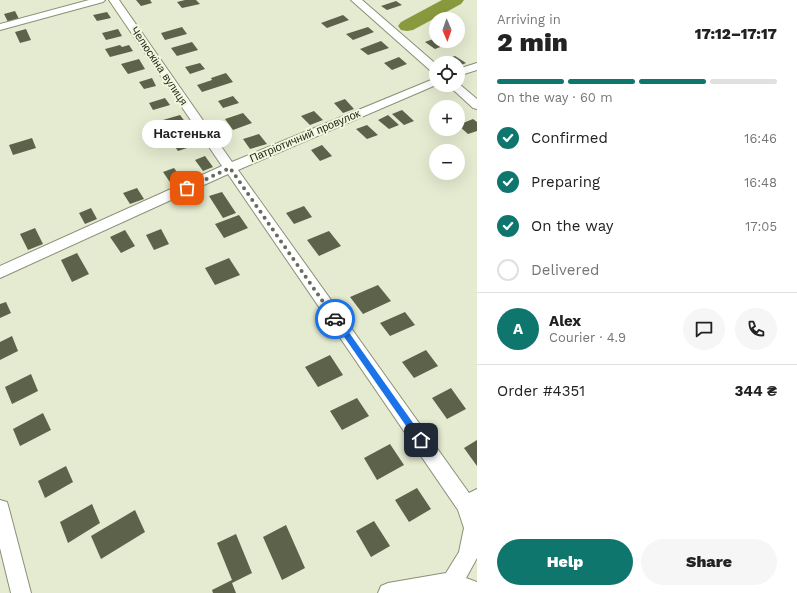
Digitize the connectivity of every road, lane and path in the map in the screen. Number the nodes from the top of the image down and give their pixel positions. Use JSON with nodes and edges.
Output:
{"nodes":[{"id":1,"x":100,"y":0,"type":"edge"},
{"id":2,"x":114,"y":0,"type":"edge"},
{"id":3,"x":356,"y":0,"type":"edge"},
{"id":4,"x":0,"y":27,"type":"edge"},
{"id":5,"x":429,"y":64,"type":"edge"},
{"id":6,"x":477,"y":66,"type":"edge"},
{"id":7,"x":465,"y":70,"type":"edge"},
{"id":8,"x":429,"y":84,"type":"edge"},
{"id":9,"x":462,"y":92,"type":"edge"},
{"id":10,"x":477,"y":105,"type":"edge"},
{"id":11,"x":230,"y":168,"type":"junction"},
{"id":12,"x":0,"y":272,"type":"edge"},
{"id":13,"x":472,"y":501,"type":"edge"},
{"id":14,"x":0,"y":509,"type":"edge"},
{"id":15,"x":452,"y":582,"type":"junction"},
{"id":16,"x":477,"y":592,"type":"edge"},
{"id":17,"x":22,"y":593,"type":"edge"},
{"id":18,"x":388,"y":593,"type":"edge"}],
"edges":[{"from":1,"to":4,"type":"street"},
{"from":2,"to":11,"type":"street","name":"Челюскіна вулиця"},
{"from":3,"to":5,"type":"street"},
{"from":6,"to":7,"type":"street"},
{"from":8,"to":11,"type":"street","name":"Патріотичний провулок"},
{"from":9,"to":10,"type":"street"},
{"from":11,"to":12,"type":"street","name":"Патріотичний провулок"},
{"from":11,"to":13,"type":"street","name":"Челюскіна вулиця"},
{"from":13,"to":15,"type":"street","name":"Челюскіна вулиця"},
{"from":14,"to":17,"type":"street"},
{"from":15,"to":16,"type":"street"},
{"from":15,"to":18,"type":"street"}]}
